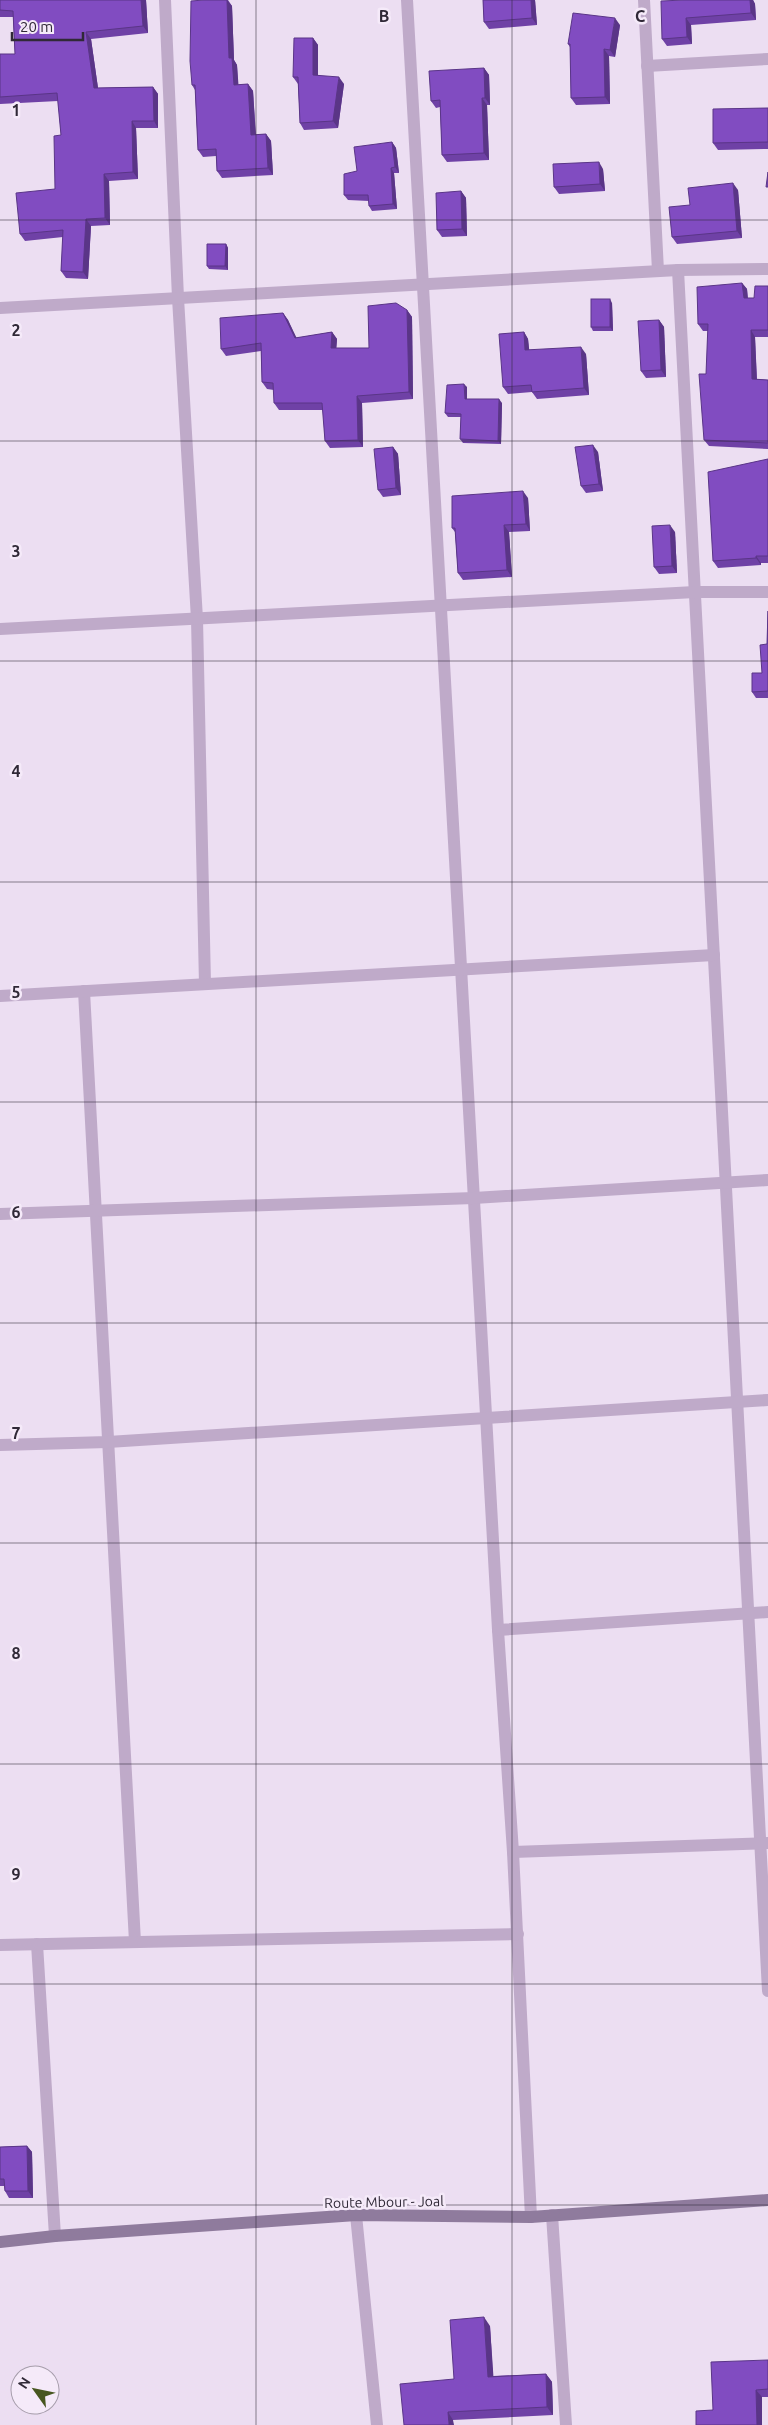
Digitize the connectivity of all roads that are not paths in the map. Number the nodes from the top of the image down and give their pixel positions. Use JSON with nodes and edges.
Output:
{"nodes":[{"id":1,"x":165,"y":0,"type":"edge"},
{"id":2,"x":407,"y":0,"type":"edge"},
{"id":3,"x":644,"y":0,"type":"edge"},
{"id":4,"x":768,"y":59,"type":"edge"},
{"id":5,"x":647,"y":66,"type":"junction"},
{"id":6,"x":768,"y":269,"type":"edge"},
{"id":7,"x":678,"y":270,"type":"junction"},
{"id":8,"x":658,"y":271,"type":"junction"},
{"id":9,"x":423,"y":284,"type":"junction"},
{"id":10,"x":178,"y":298,"type":"junction"},
{"id":11,"x":0,"y":308,"type":"edge"},
{"id":12,"x":695,"y":592,"type":"junction"},
{"id":13,"x":768,"y":592,"type":"edge"},
{"id":14,"x":440,"y":606,"type":"junction"},
{"id":15,"x":197,"y":619,"type":"junction"},
{"id":16,"x":0,"y":630,"type":"edge"},
{"id":17,"x":714,"y":955,"type":"junction"},
{"id":18,"x":461,"y":969,"type":"junction"},
{"id":19,"x":205,"y":984,"type":"junction"},
{"id":20,"x":84,"y":991,"type":"junction"},
{"id":21,"x":0,"y":996,"type":"edge"},
{"id":22,"x":768,"y":1180,"type":"edge"},
{"id":23,"x":726,"y":1183,"type":"junction"},
{"id":24,"x":474,"y":1198,"type":"junction"},
{"id":25,"x":96,"y":1210,"type":"junction"},
{"id":26,"x":0,"y":1214,"type":"edge"},
{"id":27,"x":768,"y":1400,"type":"edge"},
{"id":28,"x":738,"y":1402,"type":"junction"},
{"id":29,"x":487,"y":1418,"type":"junction"},
{"id":30,"x":108,"y":1442,"type":"junction"},
{"id":31,"x":0,"y":1445,"type":"edge"},
{"id":32,"x":768,"y":1612,"type":"edge"},
{"id":33,"x":748,"y":1613,"type":"junction"},
{"id":34,"x":498,"y":1630,"type":"junction"},
{"id":35,"x":764,"y":1843,"type":"edge"},
{"id":36,"x":513,"y":1852,"type":"junction"},
{"id":37,"x":518,"y":1934,"type":"junction"},
{"id":38,"x":135,"y":1942,"type":"junction"},
{"id":39,"x":37,"y":1944,"type":"junction"},
{"id":40,"x":0,"y":1945,"type":"edge"},
{"id":41,"x":768,"y":1991,"type":"edge"},
{"id":42,"x":768,"y":2200,"type":"edge"},
{"id":43,"x":356,"y":2215,"type":"junction"},
{"id":44,"x":552,"y":2215,"type":"junction"},
{"id":45,"x":531,"y":2217,"type":"junction"},
{"id":46,"x":55,"y":2236,"type":"junction"},
{"id":47,"x":0,"y":2242,"type":"edge"},
{"id":48,"x":377,"y":2425,"type":"edge"},
{"id":49,"x":566,"y":2425,"type":"edge"}],
"edges":[{"from":1,"to":10,"type":"street"},
{"from":2,"to":9,"type":"street"},
{"from":3,"to":5,"type":"street"},
{"from":4,"to":5,"type":"street"},
{"from":5,"to":8,"type":"street"},
{"from":6,"to":7,"type":"street"},
{"from":7,"to":8,"type":"street"},
{"from":7,"to":12,"type":"street"},
{"from":8,"to":9,"type":"street"},
{"from":9,"to":10,"type":"street"},
{"from":9,"to":14,"type":"street"},
{"from":10,"to":11,"type":"street"},
{"from":10,"to":15,"type":"street"},
{"from":12,"to":13,"type":"street"},
{"from":12,"to":14,"type":"street"},
{"from":12,"to":17,"type":"street"},
{"from":14,"to":15,"type":"street"},
{"from":14,"to":18,"type":"street"},
{"from":15,"to":16,"type":"street"},
{"from":15,"to":19,"type":"street"},
{"from":17,"to":18,"type":"street"},
{"from":17,"to":23,"type":"street"},
{"from":18,"to":19,"type":"street"},
{"from":18,"to":24,"type":"street"},
{"from":19,"to":20,"type":"street"},
{"from":20,"to":21,"type":"street"},
{"from":20,"to":25,"type":"street"},
{"from":22,"to":23,"type":"street"},
{"from":23,"to":24,"type":"street"},
{"from":23,"to":28,"type":"street"},
{"from":24,"to":25,"type":"street"},
{"from":24,"to":29,"type":"street"},
{"from":25,"to":26,"type":"street"},
{"from":25,"to":30,"type":"street"},
{"from":27,"to":28,"type":"street"},
{"from":28,"to":29,"type":"street"},
{"from":28,"to":33,"type":"street"},
{"from":29,"to":30,"type":"street"},
{"from":29,"to":34,"type":"street"},
{"from":30,"to":31,"type":"street"},
{"from":30,"to":38,"type":"street"},
{"from":32,"to":33,"type":"street"},
{"from":33,"to":34,"type":"street"},
{"from":33,"to":35,"type":"street"},
{"from":34,"to":36,"type":"street"},
{"from":35,"to":36,"type":"street"},
{"from":35,"to":41,"type":"street"},
{"from":36,"to":37,"type":"street"},
{"from":37,"to":38,"type":"street"},
{"from":37,"to":45,"type":"street"},
{"from":38,"to":39,"type":"street"},
{"from":39,"to":40,"type":"street"},
{"from":39,"to":46,"type":"street"},
{"from":42,"to":44,"type":"main road","name":"Route Mbour - Joal"},
{"from":43,"to":45,"type":"main road","name":"Route Mbour - Joal"},
{"from":43,"to":46,"type":"main road","name":"Route Mbour - Joal"},
{"from":43,"to":48,"type":"street"},
{"from":44,"to":45,"type":"main road","name":"Route Mbour - Joal"},
{"from":44,"to":49,"type":"street"},
{"from":46,"to":47,"type":"main road","name":"Route Mbour - Joal"}]}
